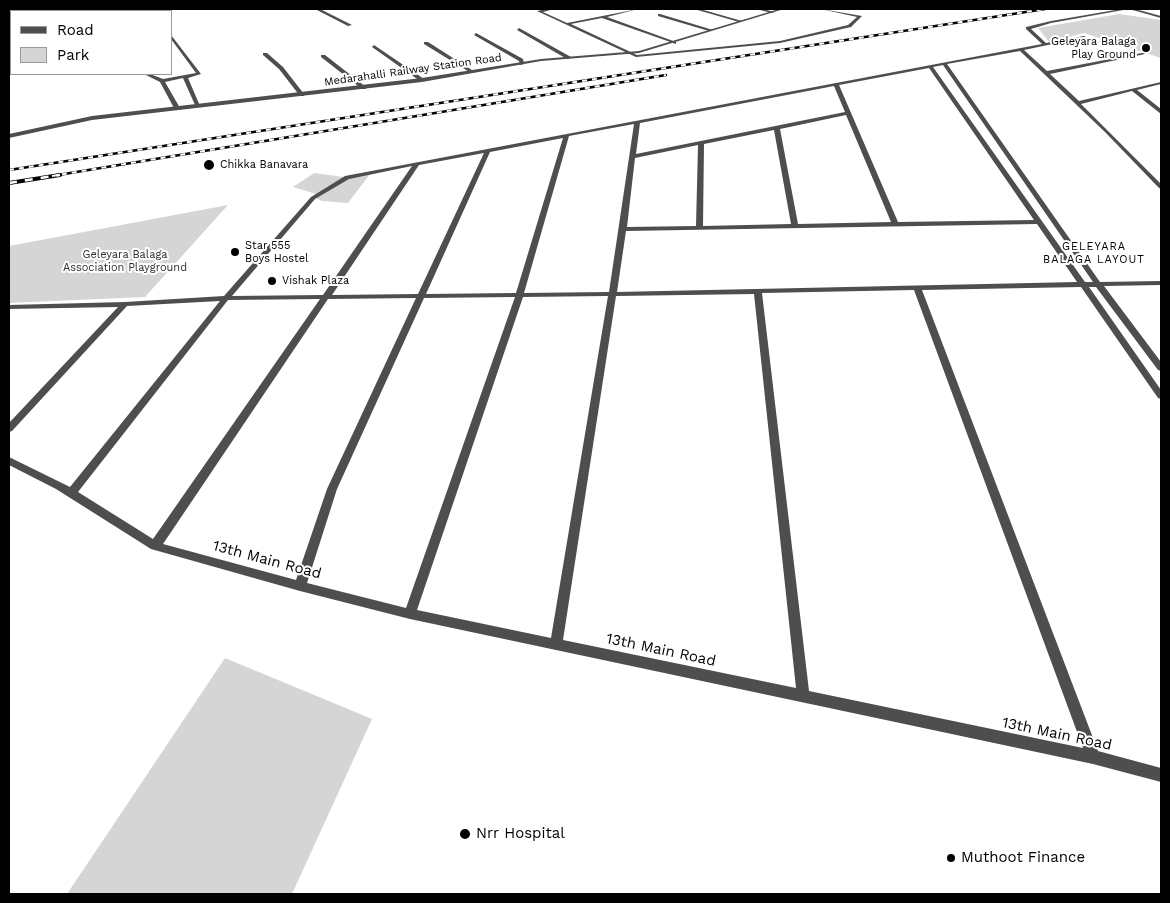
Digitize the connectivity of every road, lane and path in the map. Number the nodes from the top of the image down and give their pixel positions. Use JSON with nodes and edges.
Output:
{"nodes":[{"id":1,"x":317,"y":9,"type":"edge"},
{"id":2,"x":552,"y":9,"type":"edge"},
{"id":3,"x":636,"y":9,"type":"edge"},
{"id":4,"x":696,"y":9,"type":"edge"},
{"id":5,"x":758,"y":9,"type":"edge"},
{"id":6,"x":782,"y":9,"type":"edge"},
{"id":7,"x":823,"y":9,"type":"edge"},
{"id":8,"x":1128,"y":9,"type":"edge"},
{"id":9,"x":1132,"y":9,"type":"edge"},
{"id":10,"x":1146,"y":9,"type":"edge"},
{"id":11,"x":772,"y":12,"type":"junction"},
{"id":12,"x":659,"y":15,"type":"dead end"},
{"id":13,"x":1161,"y":15,"type":"edge"},
{"id":14,"x":602,"y":16,"type":"junction"},
{"id":15,"x":740,"y":21,"type":"junction"},
{"id":16,"x":567,"y":24,"type":"junction"},
{"id":17,"x":350,"y":26,"type":"dead end"},
{"id":18,"x":519,"y":29,"type":"dead end"},
{"id":19,"x":711,"y":30,"type":"junction"},
{"id":20,"x":476,"y":34,"type":"dead end"},
{"id":21,"x":172,"y":37,"type":"edge"},
{"id":22,"x":1084,"y":37,"type":"dead end"},
{"id":23,"x":674,"y":42,"type":"junction"},
{"id":24,"x":426,"y":43,"type":"dead end"},
{"id":25,"x":1045,"y":44,"type":"junction"},
{"id":26,"x":374,"y":46,"type":"dead end"},
{"id":27,"x":1020,"y":48,"type":"junction"},
{"id":28,"x":631,"y":53,"type":"junction"},
{"id":29,"x":1145,"y":53,"type":"dead end"},
{"id":30,"x":265,"y":54,"type":"dead end"},
{"id":31,"x":323,"y":56,"type":"dead end"},
{"id":32,"x":569,"y":58,"type":"junction"},
{"id":33,"x":944,"y":63,"type":"junction"},
{"id":34,"x":522,"y":64,"type":"junction"},
{"id":35,"x":930,"y":66,"type":"junction"},
{"id":36,"x":473,"y":72,"type":"junction"},
{"id":37,"x":1047,"y":74,"type":"junction"},
{"id":38,"x":148,"y":75,"type":"edge"},
{"id":39,"x":185,"y":77,"type":"junction"},
{"id":40,"x":422,"y":80,"type":"junction"},
{"id":41,"x":162,"y":81,"type":"junction"},
{"id":42,"x":1161,"y":83,"type":"edge"},
{"id":43,"x":836,"y":85,"type":"junction"},
{"id":44,"x":364,"y":88,"type":"junction"},
{"id":45,"x":1134,"y":90,"type":"junction"},
{"id":46,"x":302,"y":95,"type":"junction"},
{"id":47,"x":1077,"y":102,"type":"junction"},
{"id":48,"x":198,"y":105,"type":"junction"},
{"id":49,"x":177,"y":108,"type":"junction"},
{"id":50,"x":1161,"y":112,"type":"edge"},
{"id":51,"x":848,"y":113,"type":"junction"},
{"id":52,"x":637,"y":122,"type":"junction"},
{"id":53,"x":776,"y":128,"type":"junction"},
{"id":54,"x":566,"y":135,"type":"junction"},
{"id":55,"x":9,"y":136,"type":"edge"},
{"id":56,"x":701,"y":143,"type":"junction"},
{"id":57,"x":488,"y":150,"type":"junction"},
{"id":58,"x":632,"y":157,"type":"junction"},
{"id":59,"x":417,"y":164,"type":"junction"},
{"id":60,"x":1161,"y":187,"type":"edge"},
{"id":61,"x":1040,"y":222,"type":"junction"},
{"id":62,"x":895,"y":224,"type":"junction"},
{"id":63,"x":795,"y":225,"type":"junction"},
{"id":64,"x":699,"y":227,"type":"junction"},
{"id":65,"x":623,"y":228,"type":"junction"},
{"id":66,"x":1161,"y":282,"type":"edge"},
{"id":67,"x":1084,"y":284,"type":"junction"},
{"id":68,"x":1098,"y":284,"type":"junction"},
{"id":69,"x":917,"y":288,"type":"junction"},
{"id":70,"x":758,"y":292,"type":"junction"},
{"id":71,"x":520,"y":294,"type":"junction"},
{"id":72,"x":612,"y":294,"type":"junction"},
{"id":73,"x":423,"y":295,"type":"junction"},
{"id":74,"x":327,"y":296,"type":"junction"},
{"id":75,"x":226,"y":298,"type":"junction"},
{"id":76,"x":125,"y":304,"type":"junction"},
{"id":77,"x":9,"y":308,"type":"edge"},
{"id":78,"x":1161,"y":368,"type":"edge"},
{"id":79,"x":1161,"y":396,"type":"edge"},
{"id":80,"x":9,"y":429,"type":"edge"},
{"id":81,"x":9,"y":461,"type":"edge"},
{"id":82,"x":71,"y":493,"type":"junction"},
{"id":83,"x":155,"y":546,"type":"junction"},
{"id":84,"x":300,"y":586,"type":"junction"},
{"id":85,"x":410,"y":614,"type":"junction"},
{"id":86,"x":556,"y":644,"type":"junction"},
{"id":87,"x":803,"y":696,"type":"junction"},
{"id":88,"x":1093,"y":757,"type":"junction"},
{"id":89,"x":1161,"y":775,"type":"edge"}],
"edges":[{"from":1,"to":17,"type":"street"},
{"from":2,"to":16,"type":"street"},
{"from":3,"to":14,"type":"street"},
{"from":4,"to":15,"type":"street"},
{"from":5,"to":11,"type":"street"},
{"from":6,"to":11,"type":"street"},
{"from":7,"to":28,"type":"street"},
{"from":8,"to":25,"type":"street"},
{"from":9,"to":13,"type":"street"},
{"from":10,"to":13,"type":"street"},
{"from":11,"to":15,"type":"street"},
{"from":12,"to":19,"type":"street"},
{"from":14,"to":16,"type":"street"},
{"from":14,"to":23,"type":"street"},
{"from":15,"to":19,"type":"street"},
{"from":16,"to":28,"type":"street"},
{"from":18,"to":32,"type":"street"},
{"from":19,"to":23,"type":"street"},
{"from":20,"to":34,"type":"street"},
{"from":21,"to":39,"type":"street"},
{"from":22,"to":25,"type":"street"},
{"from":23,"to":28,"type":"street"},
{"from":24,"to":36,"type":"street"},
{"from":25,"to":27,"type":"street"},
{"from":26,"to":40,"type":"street"},
{"from":27,"to":33,"type":"street"},
{"from":27,"to":37,"type":"street"},
{"from":28,"to":32,"type":"street","name":"Medarahalli Railway Station Road"},
{"from":29,"to":37,"type":"street"},
{"from":30,"to":46,"type":"street"},
{"from":31,"to":44,"type":"street"},
{"from":32,"to":34,"type":"street","name":"Medarahalli Railway Station Road"},
{"from":33,"to":35,"type":"street"},
{"from":33,"to":68,"type":"street"},
{"from":34,"to":36,"type":"street","name":"Medarahalli Railway Station Road"},
{"from":35,"to":43,"type":"street"},
{"from":35,"to":61,"type":"street"},
{"from":36,"to":40,"type":"street","name":"Medarahalli Railway Station Road"},
{"from":37,"to":47,"type":"street"},
{"from":38,"to":41,"type":"street"},
{"from":39,"to":41,"type":"street"},
{"from":39,"to":48,"type":"street"},
{"from":40,"to":44,"type":"street","name":"Medarahalli Railway Station Road"},
{"from":41,"to":49,"type":"street"},
{"from":42,"to":45,"type":"street"},
{"from":43,"to":51,"type":"street"},
{"from":43,"to":52,"type":"street"},
{"from":44,"to":46,"type":"street","name":"Medarahalli Railway Station Road"},
{"from":45,"to":47,"type":"street"},
{"from":45,"to":50,"type":"street"},
{"from":46,"to":48,"type":"street","name":"Medarahalli Railway Station Road"},
{"from":47,"to":60,"type":"street"},
{"from":48,"to":49,"type":"street","name":"Medarahalli Railway Station Road"},
{"from":49,"to":55,"type":"street","name":"Medarahalli Railway Station Road"},
{"from":51,"to":53,"type":"street"},
{"from":51,"to":62,"type":"street"},
{"from":52,"to":54,"type":"street"},
{"from":52,"to":58,"type":"street"},
{"from":53,"to":56,"type":"street"},
{"from":53,"to":63,"type":"street"},
{"from":54,"to":57,"type":"street"},
{"from":54,"to":71,"type":"street"},
{"from":56,"to":58,"type":"street"},
{"from":56,"to":64,"type":"street"},
{"from":57,"to":59,"type":"street"},
{"from":57,"to":73,"type":"street"},
{"from":58,"to":65,"type":"street"},
{"from":59,"to":74,"type":"street"},
{"from":59,"to":75,"type":"street"},
{"from":61,"to":62,"type":"street"},
{"from":61,"to":67,"type":"street"},
{"from":62,"to":63,"type":"street"},
{"from":63,"to":64,"type":"street"},
{"from":64,"to":65,"type":"street"},
{"from":65,"to":72,"type":"street"},
{"from":66,"to":68,"type":"street"},
{"from":67,"to":68,"type":"street"},
{"from":67,"to":69,"type":"street"},
{"from":67,"to":79,"type":"street"},
{"from":68,"to":78,"type":"street"},
{"from":69,"to":70,"type":"street"},
{"from":69,"to":88,"type":"street"},
{"from":70,"to":72,"type":"street"},
{"from":70,"to":87,"type":"street"},
{"from":71,"to":72,"type":"street"},
{"from":71,"to":73,"type":"street"},
{"from":71,"to":85,"type":"street"},
{"from":72,"to":86,"type":"street"},
{"from":73,"to":74,"type":"street"},
{"from":73,"to":84,"type":"street"},
{"from":74,"to":75,"type":"street"},
{"from":74,"to":83,"type":"street"},
{"from":75,"to":76,"type":"street"},
{"from":75,"to":82,"type":"street"},
{"from":76,"to":77,"type":"street"},
{"from":76,"to":80,"type":"street"},
{"from":81,"to":82,"type":"street","name":"13th Main Road"},
{"from":82,"to":83,"type":"street","name":"13th Main Road"},
{"from":83,"to":84,"type":"street","name":"13th Main Road"},
{"from":84,"to":85,"type":"street","name":"13th Main Road"},
{"from":85,"to":86,"type":"street","name":"13th Main Road"},
{"from":86,"to":87,"type":"street","name":"13th Main Road"},
{"from":87,"to":88,"type":"street","name":"13th Main Road"},
{"from":88,"to":89,"type":"street","name":"13th Main Road"}]}
